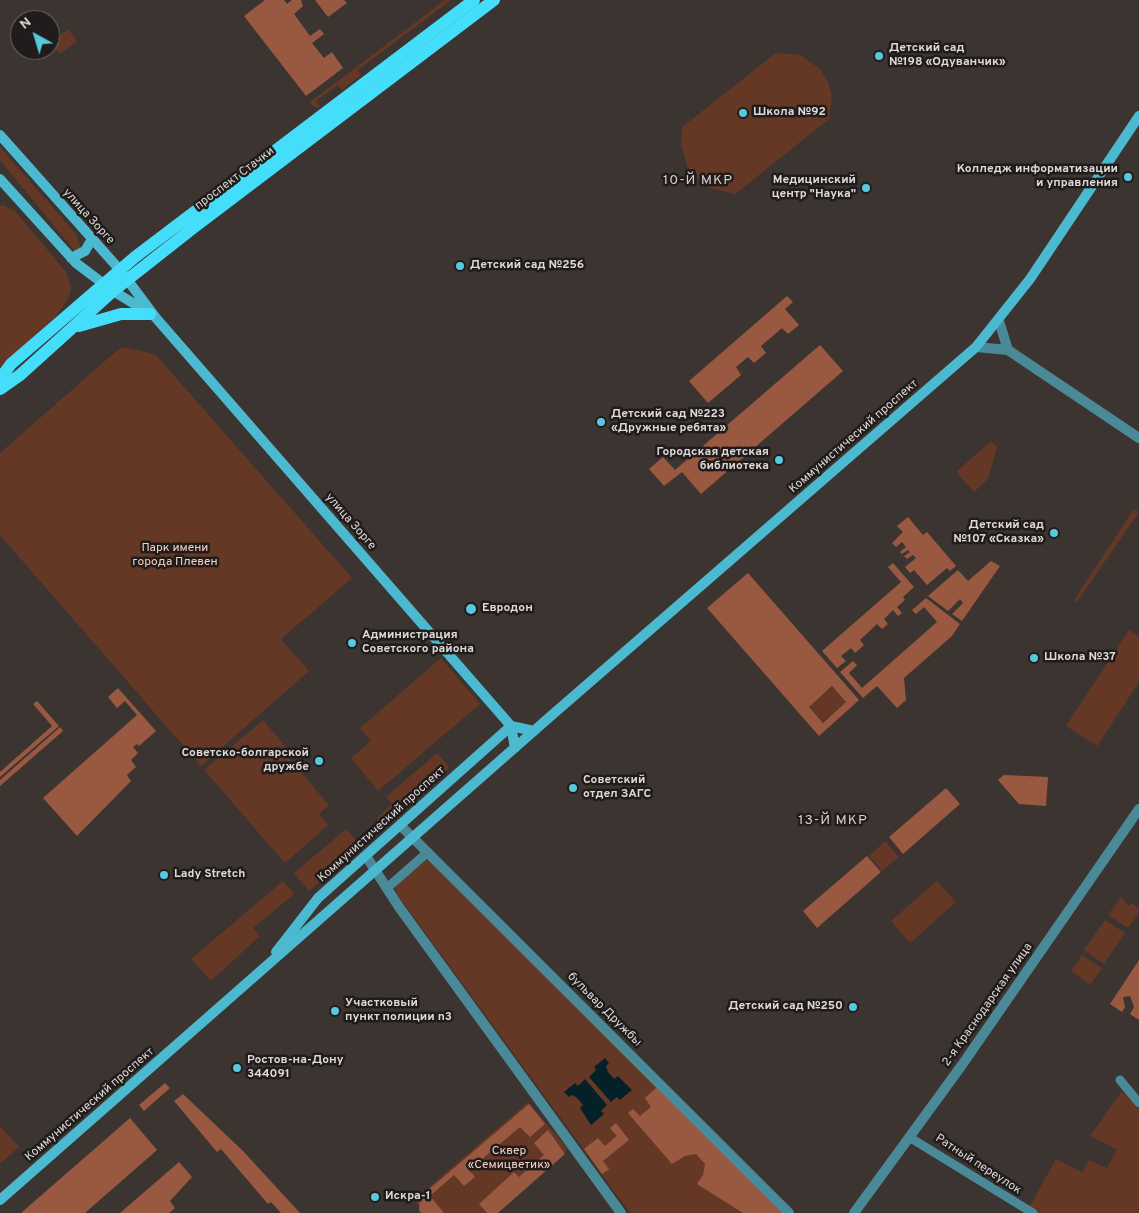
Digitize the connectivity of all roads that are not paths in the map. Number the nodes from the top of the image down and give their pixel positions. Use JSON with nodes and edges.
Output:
{"nodes":[{"id":1,"x":474,"y":0,"type":"edge"},
{"id":2,"x":494,"y":0,"type":"edge"},
{"id":3,"x":1139,"y":116,"type":"edge"},
{"id":4,"x":0,"y":135,"type":"edge"},
{"id":5,"x":0,"y":179,"type":"edge"},
{"id":6,"x":92,"y":240,"type":"junction"},
{"id":7,"x":71,"y":258,"type":"junction"},
{"id":8,"x":124,"y":275,"type":"junction"},
{"id":9,"x":108,"y":288,"type":"junction"},
{"id":10,"x":153,"y":316,"type":"junction"},
{"id":11,"x":999,"y":321,"type":"junction"},
{"id":12,"x":72,"y":328,"type":"junction"},
{"id":13,"x":976,"y":347,"type":"junction"},
{"id":14,"x":1008,"y":350,"type":"junction"},
{"id":15,"x":0,"y":379,"type":"edge"},
{"id":16,"x":0,"y":389,"type":"edge"},
{"id":17,"x":1139,"y":438,"type":"edge"},
{"id":18,"x":511,"y":726,"type":"junction"},
{"id":19,"x":534,"y":731,"type":"junction"},
{"id":20,"x":514,"y":748,"type":"junction"},
{"id":21,"x":1139,"y":809,"type":"edge"},
{"id":22,"x":400,"y":825,"type":"junction"},
{"id":23,"x":414,"y":838,"type":"junction"},
{"id":24,"x":428,"y":852,"type":"junction"},
{"id":25,"x":366,"y":856,"type":"junction"},
{"id":26,"x":376,"y":871,"type":"junction"},
{"id":27,"x":387,"y":888,"type":"junction"},
{"id":28,"x":263,"y":969,"type":"junction"},
{"id":29,"x":1120,"y":1080,"type":"dead end"},
{"id":30,"x":1139,"y":1104,"type":"edge"},
{"id":31,"x":910,"y":1137,"type":"junction"},
{"id":32,"x":0,"y":1200,"type":"edge"},
{"id":33,"x":1027,"y":1212,"type":"edge"},
{"id":34,"x":621,"y":1213,"type":"edge"},
{"id":35,"x":789,"y":1213,"type":"edge"},
{"id":36,"x":854,"y":1213,"type":"edge"}],
"edges":[{"from":1,"to":8,"type":"main road","name":"проспект Стачки"},
{"from":2,"to":8,"type":"main road","name":"проспект Стачки"},
{"from":3,"to":11,"type":"main road","name":"Коммунистический проспект"},
{"from":4,"to":6,"type":"main road","name":"улица Зорге"},
{"from":5,"to":7,"type":"main road","name":"улица Зорге"},
{"from":6,"to":7,"type":"main road"},
{"from":6,"to":8,"type":"main road","name":"улица Зорге"},
{"from":7,"to":9,"type":"main road","name":"улица Зорге"},
{"from":8,"to":9,"type":"main road","name":"проспект Стачки"},
{"from":8,"to":10,"type":"main road","name":"улица Зорге"},
{"from":9,"to":10,"type":"main road","name":"улица Зорге"},
{"from":9,"to":12,"type":"main road","name":"проспект Стачки"},
{"from":9,"to":15,"type":"main road","name":"проспект Стачки"},
{"from":10,"to":12,"type":"main road"},
{"from":10,"to":18,"type":"main road","name":"улица Зорге"},
{"from":11,"to":13,"type":"main road","name":"Коммунистический проспект"},
{"from":11,"to":14,"type":"street"},
{"from":12,"to":16,"type":"main road","name":"проспект Стачки"},
{"from":13,"to":14,"type":"street"},
{"from":13,"to":19,"type":"main road","name":"Коммунистический проспект"},
{"from":14,"to":17,"type":"street"},
{"from":18,"to":19,"type":"main road"},
{"from":18,"to":20,"type":"main road"},
{"from":18,"to":22,"type":"main road","name":"Коммунистический проспект"},
{"from":19,"to":20,"type":"main road","name":"Коммунистический проспект"},
{"from":20,"to":23,"type":"main road","name":"Коммунистический проспект"},
{"from":21,"to":31,"type":"street","name":"2-я Краснодарская улица"},
{"from":22,"to":23,"type":"street","name":"бульвар Дружбы"},
{"from":22,"to":25,"type":"main road","name":"Коммунистический проспект"},
{"from":23,"to":24,"type":"street","name":"бульвар Дружбы"},
{"from":23,"to":26,"type":"main road","name":"Коммунистический проспект"},
{"from":24,"to":27,"type":"street"},
{"from":24,"to":35,"type":"street","name":"бульвар Дружбы"},
{"from":25,"to":26,"type":"street"},
{"from":25,"to":28,"type":"main road","name":"Коммунистический проспект"},
{"from":26,"to":27,"type":"street"},
{"from":26,"to":28,"type":"main road","name":"Коммунистический проспект"},
{"from":27,"to":34,"type":"street"},
{"from":28,"to":32,"type":"main road","name":"Коммунистический проспект"},
{"from":29,"to":30,"type":"street"},
{"from":31,"to":33,"type":"street","name":"Ратный переулок"},
{"from":31,"to":36,"type":"street","name":"2-я Краснодарская улица"}]}
